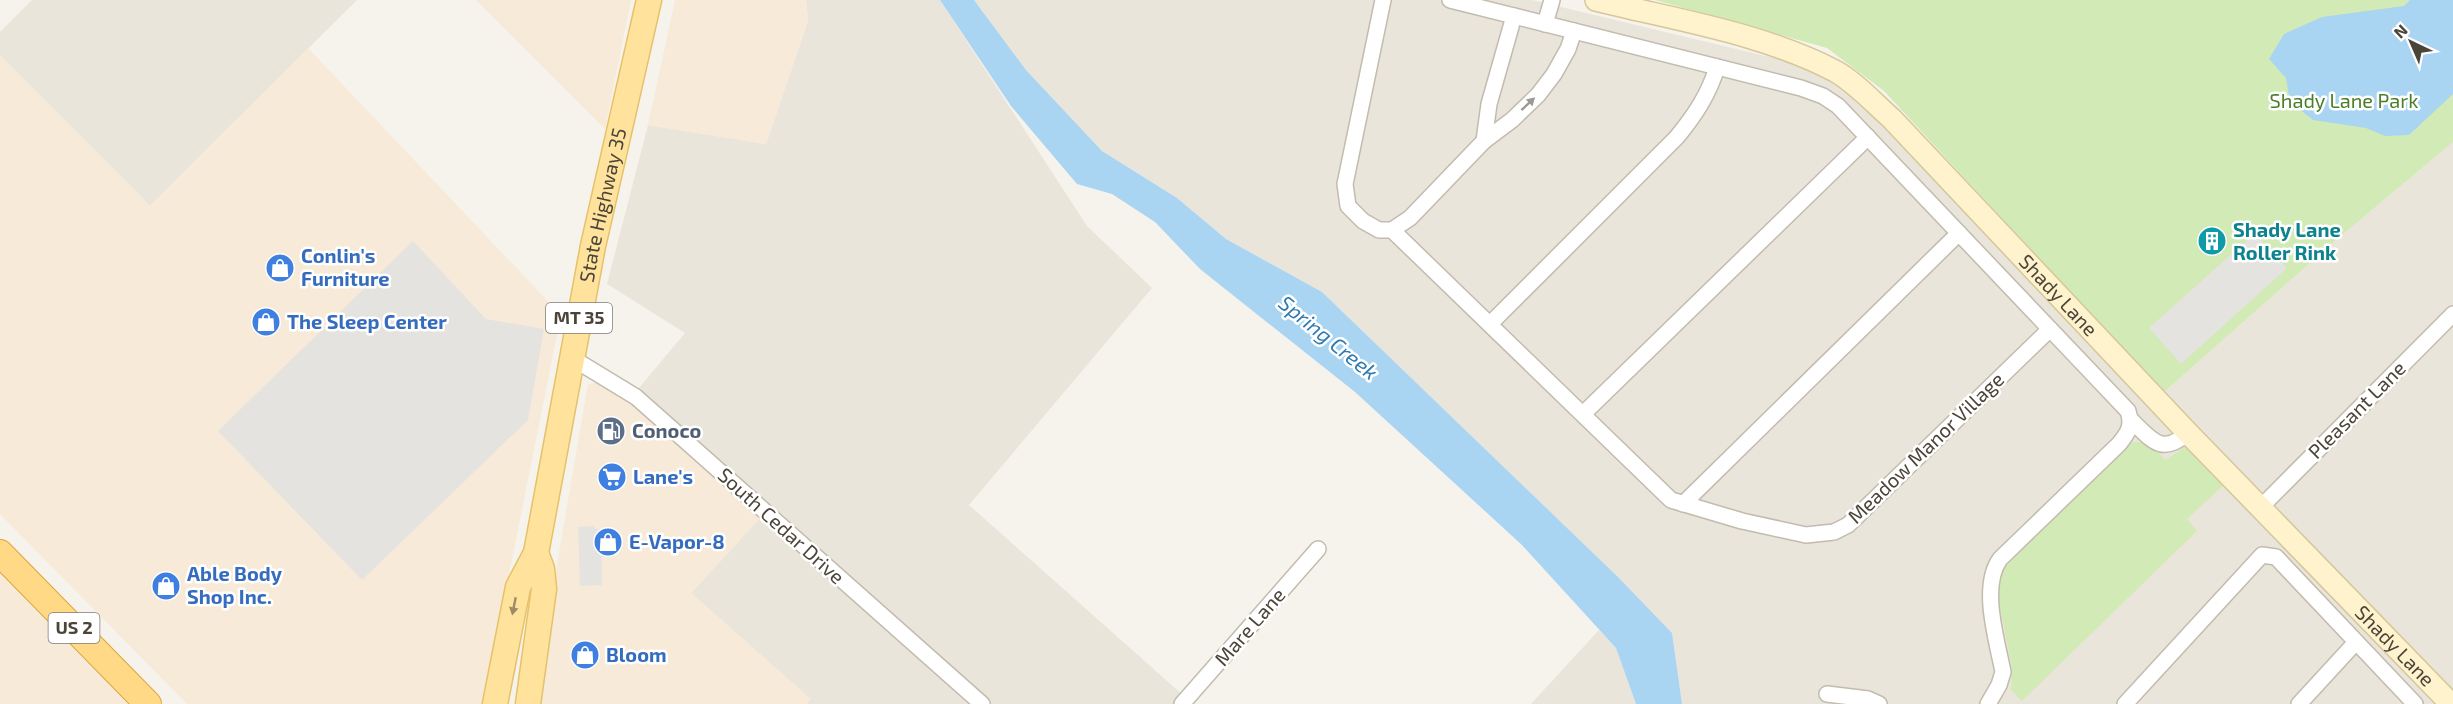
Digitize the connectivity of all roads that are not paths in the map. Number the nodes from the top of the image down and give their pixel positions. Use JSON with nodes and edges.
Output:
{"nodes":[{"id":1,"x":649,"y":0,"type":"edge"},
{"id":2,"x":1383,"y":0,"type":"edge"},
{"id":3,"x":1450,"y":0,"type":"edge"},
{"id":4,"x":1552,"y":0,"type":"edge"},
{"id":5,"x":1596,"y":0,"type":"edge"},
{"id":6,"x":1514,"y":16,"type":"junction"},
{"id":7,"x":1545,"y":24,"type":"junction"},
{"id":8,"x":1574,"y":31,"type":"junction"},
{"id":9,"x":1717,"y":67,"type":"junction"},
{"id":10,"x":1868,"y":137,"type":"junction"},
{"id":11,"x":1484,"y":141,"type":"junction"},
{"id":12,"x":1392,"y":230,"type":"junction"},
{"id":13,"x":1959,"y":233,"type":"junction"},
{"id":14,"x":2453,"y":314,"type":"edge"},
{"id":15,"x":1490,"y":324,"type":"junction"},
{"id":16,"x":2050,"y":329,"type":"junction"},
{"id":17,"x":572,"y":358,"type":"junction"},
{"id":18,"x":1582,"y":414,"type":"junction"},
{"id":19,"x":2131,"y":420,"type":"junction"},
{"id":20,"x":2188,"y":433,"type":"junction"},
{"id":21,"x":1683,"y":504,"type":"junction"},
{"id":22,"x":2261,"y":507,"type":"junction"},
{"id":23,"x":1318,"y":549,"type":"dead end"},
{"id":24,"x":0,"y":553,"type":"edge"},
{"id":25,"x":536,"y":553,"type":"junction"},
{"id":26,"x":2356,"y":642,"type":"junction"},
{"id":27,"x":1827,"y":694,"type":"dead end"},
{"id":28,"x":148,"y":704,"type":"edge"},
{"id":29,"x":495,"y":704,"type":"edge"},
{"id":30,"x":528,"y":704,"type":"edge"},
{"id":31,"x":982,"y":704,"type":"edge"},
{"id":32,"x":1182,"y":704,"type":"edge"},
{"id":33,"x":1879,"y":704,"type":"edge"},
{"id":34,"x":1988,"y":704,"type":"edge"},
{"id":35,"x":2125,"y":704,"type":"edge"},
{"id":36,"x":2299,"y":704,"type":"edge"},
{"id":37,"x":2415,"y":704,"type":"edge"},
{"id":38,"x":2451,"y":704,"type":"edge"}],
"edges":[{"from":1,"to":17,"type":"main road","name":"State Highway 35","number":"MT 35"},
{"from":2,"to":12,"type":"street","name":"Meadow Manor Village"},
{"from":3,"to":6,"type":"street"},
{"from":4,"to":7,"type":"street"},
{"from":5,"to":20,"type":"main road","name":"Shady Lane"},
{"from":6,"to":7,"type":"street"},
{"from":6,"to":11,"type":"street"},
{"from":7,"to":8,"type":"street"},
{"from":8,"to":9,"type":"street"},
{"from":11,"to":8,"type":"street","one_way":true},
{"from":9,"to":10,"type":"street"},
{"from":9,"to":15,"type":"street"},
{"from":10,"to":13,"type":"street"},
{"from":10,"to":18,"type":"street"},
{"from":11,"to":12,"type":"street"},
{"from":12,"to":15,"type":"street","name":"Meadow Manor Village"},
{"from":13,"to":16,"type":"street"},
{"from":13,"to":21,"type":"street"},
{"from":14,"to":22,"type":"street","name":"Pleasant Lane"},
{"from":15,"to":18,"type":"street","name":"Meadow Manor Village"},
{"from":16,"to":19,"type":"street"},
{"from":16,"to":21,"type":"street","name":"Meadow Manor Village"},
{"from":17,"to":25,"type":"main road","name":"State Highway 35","number":"MT 35"},
{"from":17,"to":31,"type":"street","name":"South Cedar Drive"},
{"from":18,"to":21,"type":"street","name":"Meadow Manor Village"},
{"from":19,"to":20,"type":"street"},
{"from":19,"to":34,"type":"street"},
{"from":20,"to":22,"type":"main road","name":"Shady Lane"},
{"from":22,"to":38,"type":"main road","name":"Shady Lane"},
{"from":23,"to":32,"type":"street","name":"Mare Lane"},
{"from":24,"to":28,"type":"highway","number":"US 2"},
{"from":25,"to":29,"type":"main road","name":"State Highway 35","number":"MT 35","one_way":true},
{"from":25,"to":30,"type":"main road","name":"State Highway 35","number":"MT 35"},
{"from":26,"to":35,"type":"street"},
{"from":26,"to":36,"type":"street"},
{"from":26,"to":37,"type":"street"},
{"from":27,"to":33,"type":"street"}]}
